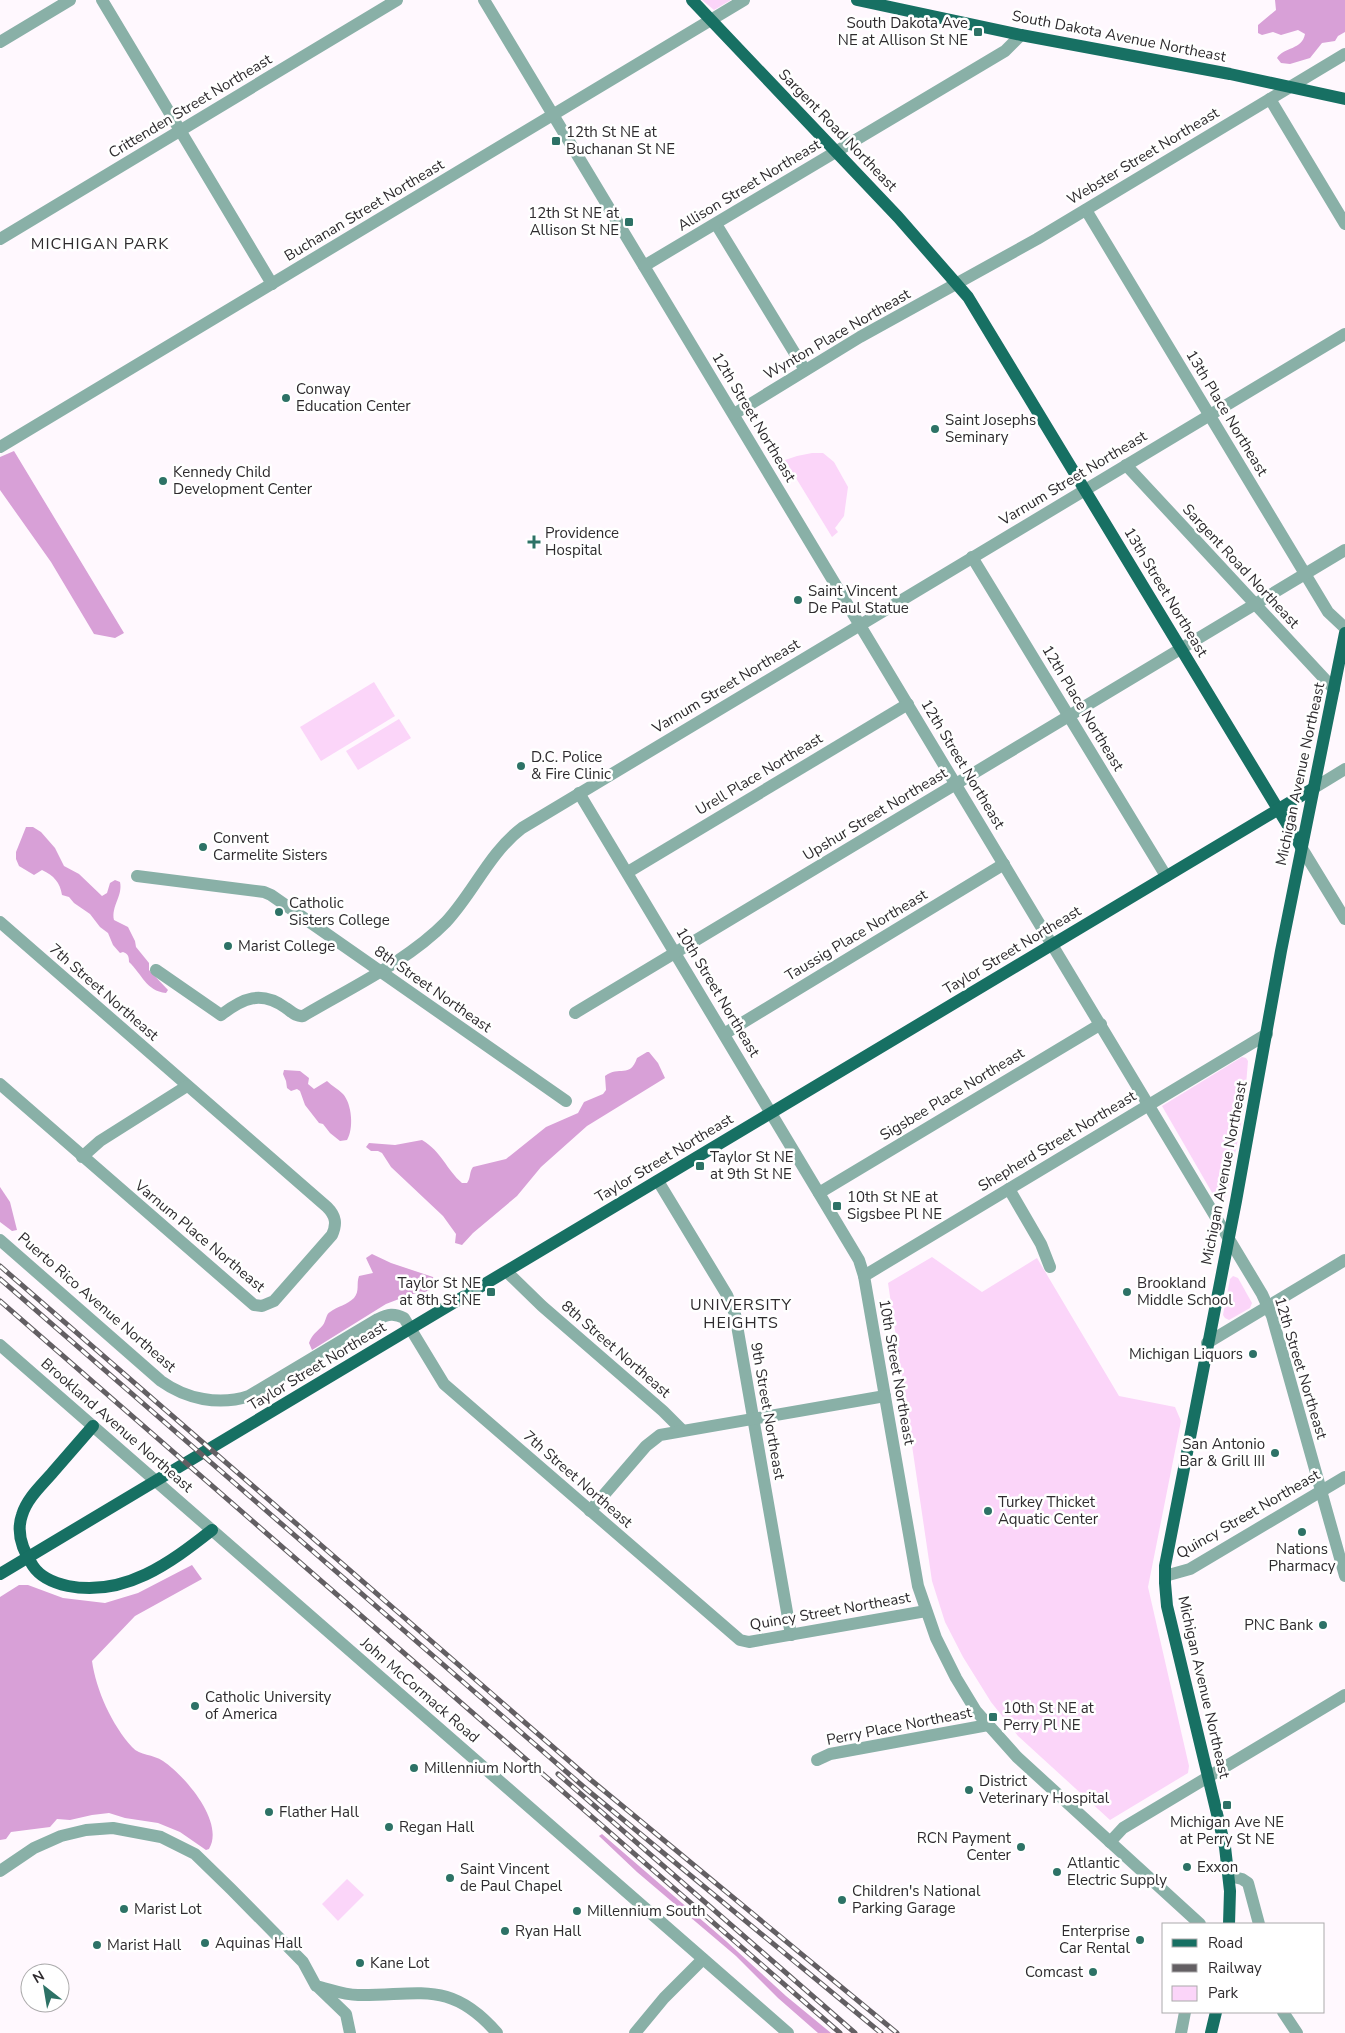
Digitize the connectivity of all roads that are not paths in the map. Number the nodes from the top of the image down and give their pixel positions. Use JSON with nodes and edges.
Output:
{"nodes":[{"id":1,"x":70,"y":0,"type":"edge"},
{"id":2,"x":102,"y":0,"type":"edge"},
{"id":3,"x":396,"y":0,"type":"edge"},
{"id":4,"x":484,"y":0,"type":"edge"},
{"id":5,"x":692,"y":0,"type":"edge"},
{"id":6,"x":744,"y":0,"type":"edge"},
{"id":7,"x":857,"y":0,"type":"edge"},
{"id":8,"x":710,"y":20,"type":"junction"},
{"id":9,"x":1021,"y":35,"type":"junction"},
{"id":10,"x":0,"y":42,"type":"edge"},
{"id":11,"x":1345,"y":54,"type":"edge"},
{"id":12,"x":1290,"y":87,"type":"junction"},
{"id":13,"x":1270,"y":99,"type":"junction"},
{"id":14,"x":1345,"y":99,"type":"edge"},
{"id":15,"x":553,"y":115,"type":"junction"},
{"id":16,"x":180,"y":131,"type":"junction"},
{"id":17,"x":837,"y":152,"type":"junction"},
{"id":18,"x":1086,"y":210,"type":"junction"},
{"id":19,"x":716,"y":224,"type":"junction"},
{"id":20,"x":1345,"y":224,"type":"edge"},
{"id":21,"x":0,"y":240,"type":"edge"},
{"id":22,"x":644,"y":266,"type":"junction"},
{"id":23,"x":272,"y":284,"type":"junction"},
{"id":24,"x":958,"y":284,"type":"junction"},
{"id":25,"x":1345,"y":334,"type":"edge"},
{"id":26,"x":805,"y":370,"type":"junction"},
{"id":27,"x":734,"y":414,"type":"junction"},
{"id":28,"x":1209,"y":415,"type":"junction"},
{"id":29,"x":1,"y":445,"type":"edge"},
{"id":30,"x":1126,"y":465,"type":"junction"},
{"id":31,"x":1085,"y":490,"type":"junction"},
{"id":32,"x":1345,"y":550,"type":"edge"},
{"id":33,"x":972,"y":557,"type":"junction"},
{"id":34,"x":1305,"y":575,"type":"junction"},
{"id":35,"x":1255,"y":605,"type":"junction"},
{"id":36,"x":860,"y":625,"type":"junction"},
{"id":37,"x":1345,"y":628,"type":"edge"},
{"id":38,"x":1345,"y":632,"type":"edge"},
{"id":39,"x":1181,"y":649,"type":"junction"},
{"id":40,"x":1334,"y":689,"type":"junction"},
{"id":41,"x":908,"y":704,"type":"junction"},
{"id":42,"x":1069,"y":716,"type":"junction"},
{"id":43,"x":1345,"y":769,"type":"edge"},
{"id":44,"x":956,"y":784,"type":"junction"},
{"id":45,"x":1314,"y":788,"type":"junction"},
{"id":46,"x":579,"y":793,"type":"junction"},
{"id":47,"x":1278,"y":809,"type":"junction"},
{"id":48,"x":1301,"y":847,"type":"junction"},
{"id":49,"x":1004,"y":864,"type":"junction"},
{"id":50,"x":628,"y":872,"type":"junction"},
{"id":51,"x":137,"y":876,"type":"dead end"},
{"id":52,"x":1166,"y":876,"type":"junction"},
{"id":53,"x":1345,"y":919,"type":"edge"},
{"id":54,"x":0,"y":922,"type":"edge"},
{"id":55,"x":1052,"y":944,"type":"junction"},
{"id":56,"x":676,"y":953,"type":"junction"},
{"id":57,"x":156,"y":970,"type":"dead end"},
{"id":58,"x":379,"y":971,"type":"junction"},
{"id":59,"x":575,"y":1013,"type":"dead end"},
{"id":60,"x":1100,"y":1024,"type":"junction"},
{"id":61,"x":724,"y":1034,"type":"junction"},
{"id":62,"x":1267,"y":1034,"type":"junction"},
{"id":63,"x":0,"y":1084,"type":"edge"},
{"id":64,"x":187,"y":1086,"type":"junction"},
{"id":65,"x":566,"y":1101,"type":"dead end"},
{"id":66,"x":1149,"y":1105,"type":"junction"},
{"id":67,"x":772,"y":1113,"type":"junction"},
{"id":68,"x":82,"y":1156,"type":"junction"},
{"id":69,"x":658,"y":1181,"type":"junction"},
{"id":70,"x":1008,"y":1189,"type":"junction"},
{"id":71,"x":819,"y":1193,"type":"junction"},
{"id":72,"x":1229,"y":1237,"type":"junction"},
{"id":73,"x":0,"y":1240,"type":"edge"},
{"id":74,"x":1345,"y":1260,"type":"edge"},
{"id":75,"x":1050,"y":1267,"type":"dead end"},
{"id":76,"x":507,"y":1272,"type":"junction"},
{"id":77,"x":864,"y":1276,"type":"junction"},
{"id":78,"x":1268,"y":1307,"type":"junction"},
{"id":79,"x":410,"y":1329,"type":"junction"},
{"id":80,"x":1207,"y":1343,"type":"junction"},
{"id":81,"x":0,"y":1345,"type":"edge"},
{"id":82,"x":885,"y":1396,"type":"junction"},
{"id":83,"x":753,"y":1419,"type":"junction"},
{"id":84,"x":93,"y":1426,"type":"junction"},
{"id":85,"x":682,"y":1430,"type":"junction"},
{"id":86,"x":1345,"y":1477,"type":"edge"},
{"id":87,"x":1321,"y":1491,"type":"junction"},
{"id":88,"x":590,"y":1511,"type":"junction"},
{"id":89,"x":212,"y":1530,"type":"junction"},
{"id":90,"x":28,"y":1558,"type":"junction"},
{"id":91,"x":0,"y":1574,"type":"edge"},
{"id":92,"x":1165,"y":1576,"type":"junction"},
{"id":93,"x":1345,"y":1576,"type":"edge"},
{"id":94,"x":926,"y":1611,"type":"junction"},
{"id":95,"x":791,"y":1634,"type":"junction"},
{"id":96,"x":740,"y":1640,"type":"joint"},
{"id":97,"x":1345,"y":1695,"type":"edge"},
{"id":98,"x":988,"y":1725,"type":"junction"},
{"id":99,"x":817,"y":1760,"type":"dead end"},
{"id":100,"x":1209,"y":1776,"type":"junction"},
{"id":101,"x":1110,"y":1842,"type":"junction"},
{"id":102,"x":0,"y":1871,"type":"edge"},
{"id":103,"x":1229,"y":1876,"type":"junction"},
{"id":104,"x":1199,"y":1923,"type":"edge"},
{"id":105,"x":1229,"y":1923,"type":"edge"},
{"id":106,"x":1259,"y":1923,"type":"edge"},
{"id":107,"x":703,"y":1958,"type":"junction"},
{"id":108,"x":316,"y":1986,"type":"junction"},
{"id":109,"x":1185,"y":2013,"type":"edge"},
{"id":110,"x":1216,"y":2013,"type":"edge"},
{"id":111,"x":1282,"y":2013,"type":"edge"},
{"id":112,"x":1283,"y":2013,"type":"edge"},
{"id":113,"x":350,"y":2033,"type":"edge"},
{"id":114,"x":497,"y":2033,"type":"edge"},
{"id":115,"x":635,"y":2033,"type":"edge"},
{"id":116,"x":788,"y":2033,"type":"edge"},
{"id":117,"x":1181,"y":2033,"type":"edge"},
{"id":118,"x":1211,"y":2033,"type":"edge"},
{"id":119,"x":1288,"y":2033,"type":"edge"},
{"id":120,"x":1298,"y":2033,"type":"edge"}],
"edges":[{"from":1,"to":10,"type":"street"},
{"from":2,"to":16,"type":"street"},
{"from":3,"to":16,"type":"street","name":"Crittenden Street Northeast"},
{"from":4,"to":15,"type":"street","name":"12th Street Northeast"},
{"from":5,"to":8,"type":"main road","name":"Sargent Road Northeast"},
{"from":6,"to":8,"type":"street","name":"Buchanan Street Northeast"},
{"from":7,"to":9,"type":"main road","name":"South Dakota Avenue Northeast"},
{"from":8,"to":15,"type":"street","name":"Buchanan Street Northeast"},
{"from":8,"to":17,"type":"main road","name":"Sargent Road Northeast"},
{"from":9,"to":12,"type":"main road","name":"South Dakota Avenue Northeast"},
{"from":9,"to":17,"type":"street","name":"Allison Street Northeast"},
{"from":11,"to":12,"type":"street","name":"Webster Street Northeast"},
{"from":12,"to":13,"type":"street","name":"Webster Street Northeast"},
{"from":12,"to":14,"type":"main road","name":"South Dakota Avenue Northeast"},
{"from":13,"to":18,"type":"street","name":"Webster Street Northeast"},
{"from":13,"to":20,"type":"street"},
{"from":15,"to":22,"type":"street","name":"12th Street Northeast"},
{"from":15,"to":23,"type":"street","name":"Buchanan Street Northeast"},
{"from":16,"to":21,"type":"street","name":"Crittenden Street Northeast"},
{"from":16,"to":23,"type":"street"},
{"from":17,"to":19,"type":"street","name":"Allison Street Northeast"},
{"from":17,"to":24,"type":"main road","name":"Sargent Road Northeast"},
{"from":18,"to":24,"type":"street","name":"Webster Street Northeast"},
{"from":18,"to":28,"type":"street","name":"13th Place Northeast"},
{"from":19,"to":22,"type":"street","name":"Allison Street Northeast"},
{"from":19,"to":26,"type":"street"},
{"from":22,"to":27,"type":"street","name":"12th Street Northeast"},
{"from":23,"to":29,"type":"street","name":"Buchanan Street Northeast"},
{"from":24,"to":26,"type":"street","name":"Wynton Place Northeast"},
{"from":24,"to":31,"type":"main road","name":"13th Street Northeast"},
{"from":25,"to":28,"type":"street","name":"Varnum Street Northeast"},
{"from":26,"to":27,"type":"street","name":"Wynton Place Northeast"},
{"from":27,"to":36,"type":"street","name":"12th Street Northeast"},
{"from":28,"to":30,"type":"street","name":"Varnum Street Northeast"},
{"from":28,"to":34,"type":"street","name":"13th Place Northeast"},
{"from":30,"to":31,"type":"street","name":"Varnum Street Northeast"},
{"from":30,"to":35,"type":"street","name":"Sargent Road Northeast"},
{"from":31,"to":33,"type":"street","name":"Varnum Street Northeast"},
{"from":31,"to":39,"type":"main road","name":"13th Street Northeast"},
{"from":32,"to":34,"type":"street","name":"Upshur Street Northeast"},
{"from":33,"to":36,"type":"street","name":"Varnum Street Northeast"},
{"from":33,"to":42,"type":"street","name":"12th Place Northeast"},
{"from":34,"to":35,"type":"street","name":"Upshur Street Northeast"},
{"from":34,"to":37,"type":"street","name":"13th Place Northeast"},
{"from":35,"to":39,"type":"street","name":"Upshur Street Northeast"},
{"from":35,"to":40,"type":"street","name":"Sargent Road Northeast"},
{"from":36,"to":41,"type":"street","name":"12th Street Northeast"},
{"from":36,"to":46,"type":"street","name":"Varnum Street Northeast"},
{"from":38,"to":40,"type":"main road","name":"Michigan Avenue Northeast"},
{"from":39,"to":42,"type":"street","name":"Upshur Street Northeast"},
{"from":39,"to":47,"type":"main road","name":"13th Street Northeast"},
{"from":40,"to":45,"type":"main road","name":"Michigan Avenue Northeast"},
{"from":41,"to":44,"type":"street","name":"12th Street Northeast"},
{"from":41,"to":50,"type":"street","name":"Urell Place Northeast"},
{"from":42,"to":44,"type":"street","name":"Upshur Street Northeast"},
{"from":42,"to":52,"type":"street","name":"12th Place Northeast"},
{"from":43,"to":45,"type":"street","name":"Taylor Street Northeast"},
{"from":44,"to":49,"type":"street","name":"12th Street Northeast"},
{"from":44,"to":56,"type":"street","name":"Upshur Street Northeast"},
{"from":45,"to":47,"type":"main road","name":"Taylor Street Northeast"},
{"from":45,"to":48,"type":"main road","name":"Michigan Avenue Northeast"},
{"from":46,"to":50,"type":"street","name":"10th Street Northeast"},
{"from":46,"to":58,"type":"street","name":"Varnum Street Northeast"},
{"from":47,"to":48,"type":"main road","name":"13th Street Northeast"},
{"from":47,"to":52,"type":"main road","name":"Taylor Street Northeast"},
{"from":48,"to":53,"type":"street","name":"13th Street Northeast"},
{"from":48,"to":62,"type":"main road","name":"Michigan Avenue Northeast"},
{"from":49,"to":55,"type":"street","name":"12th Street Northeast"},
{"from":49,"to":61,"type":"street","name":"Taussig Place Northeast"},
{"from":50,"to":56,"type":"street","name":"10th Street Northeast"},
{"from":51,"to":58,"type":"street","name":"8th Street Northeast"},
{"from":52,"to":55,"type":"main road","name":"Taylor Street Northeast"},
{"from":54,"to":64,"type":"street","name":"7th Street Northeast"},
{"from":55,"to":60,"type":"street","name":"12th Street Northeast"},
{"from":55,"to":67,"type":"main road","name":"Taylor Street Northeast"},
{"from":56,"to":59,"type":"street","name":"Upshur Street Northeast"},
{"from":56,"to":61,"type":"street","name":"10th Street Northeast"},
{"from":57,"to":58,"type":"street","name":"Varnum Street Northeast"},
{"from":58,"to":65,"type":"street","name":"8th Street Northeast"},
{"from":60,"to":66,"type":"street","name":"12th Street Northeast"},
{"from":60,"to":71,"type":"street","name":"Sigsbee Place Northeast"},
{"from":61,"to":67,"type":"street","name":"10th Street Northeast"},
{"from":62,"to":66,"type":"street","name":"Shepherd Street Northeast"},
{"from":62,"to":72,"type":"main road","name":"Michigan Avenue Northeast"},
{"from":63,"to":68,"type":"street"},
{"from":64,"to":68,"type":"street"},
{"from":64,"to":68,"type":"street","name":"Varnum Place Northeast"},
{"from":66,"to":70,"type":"street","name":"Shepherd Street Northeast"},
{"from":66,"to":72,"type":"street","name":"12th Street Northeast"},
{"from":67,"to":69,"type":"main road","name":"Taylor Street Northeast"},
{"from":67,"to":71,"type":"street","name":"10th Street Northeast"},
{"from":69,"to":76,"type":"main road","name":"Taylor Street Northeast"},
{"from":69,"to":83,"type":"street","name":"9th Street Northeast"},
{"from":70,"to":75,"type":"street"},
{"from":70,"to":77,"type":"street","name":"Shepherd Street Northeast"},
{"from":71,"to":77,"type":"street","name":"10th Street Northeast"},
{"from":72,"to":78,"type":"street","name":"12th Street Northeast"},
{"from":72,"to":80,"type":"main road","name":"Michigan Avenue Northeast"},
{"from":73,"to":79,"type":"street","name":"Puerto Rico Avenue Northeast"},
{"from":74,"to":78,"type":"street"},
{"from":76,"to":79,"type":"main road","name":"Taylor Street Northeast"},
{"from":76,"to":85,"type":"street","name":"8th Street Northeast"},
{"from":77,"to":82,"type":"street","name":"10th Street Northeast"},
{"from":78,"to":80,"type":"street"},
{"from":78,"to":87,"type":"street","name":"12th Street Northeast"},
{"from":79,"to":88,"type":"street","name":"7th Street Northeast"},
{"from":79,"to":90,"type":"main road","name":"Taylor Street Northeast"},
{"from":80,"to":92,"type":"main road","name":"Michigan Avenue Northeast"},
{"from":81,"to":84,"type":"street","name":"Brookland Avenue Northeast"},
{"from":82,"to":83,"type":"street"},
{"from":82,"to":94,"type":"street","name":"10th Street Northeast"},
{"from":83,"to":85,"type":"street"},
{"from":83,"to":95,"type":"street","name":"9th Street Northeast"},
{"from":84,"to":89,"type":"street","name":"Brookland Avenue Northeast"},
{"from":84,"to":90,"type":"main road"},
{"from":85,"to":88,"type":"street"},
{"from":86,"to":87,"type":"street","name":"Quincy Street Northeast"},
{"from":87,"to":92,"type":"street","name":"Quincy Street Northeast"},
{"from":87,"to":93,"type":"street","name":"12th Street Northeast"},
{"from":88,"to":96,"type":"street","name":"7th Street Northeast"},
{"from":89,"to":90,"type":"main road"},
{"from":89,"to":107,"type":"street","name":"John McCormack Road"},
{"from":90,"to":91,"type":"main road","name":"Taylor Street Northeast"},
{"from":92,"to":100,"type":"main road","name":"Michigan Avenue Northeast"},
{"from":94,"to":95,"type":"street","name":"Quincy Street Northeast"},
{"from":94,"to":98,"type":"street","name":"10th Street Northeast"},
{"from":95,"to":96,"type":"street","name":"Quincy Street Northeast"},
{"from":97,"to":100,"type":"street"},
{"from":98,"to":99,"type":"street","name":"Perry Place Northeast"},
{"from":98,"to":101,"type":"street","name":"10th Street Northeast"},
{"from":100,"to":101,"type":"street"},
{"from":100,"to":103,"type":"main road","name":"Michigan Avenue Northeast"},
{"from":101,"to":104,"type":"street","name":"10th Street Northeast"},
{"from":102,"to":108,"type":"street"},
{"from":103,"to":105,"type":"main road","name":"Michigan Avenue Northeast"},
{"from":103,"to":106,"type":"street"},
{"from":107,"to":115,"type":"street"},
{"from":107,"to":116,"type":"street","name":"John McCormack Road"},
{"from":108,"to":113,"type":"street"},
{"from":108,"to":114,"type":"street"},
{"from":109,"to":117,"type":"street"},
{"from":110,"to":118,"type":"main road"},
{"from":111,"to":119,"type":"street"},
{"from":112,"to":120,"type":"street"}]}
